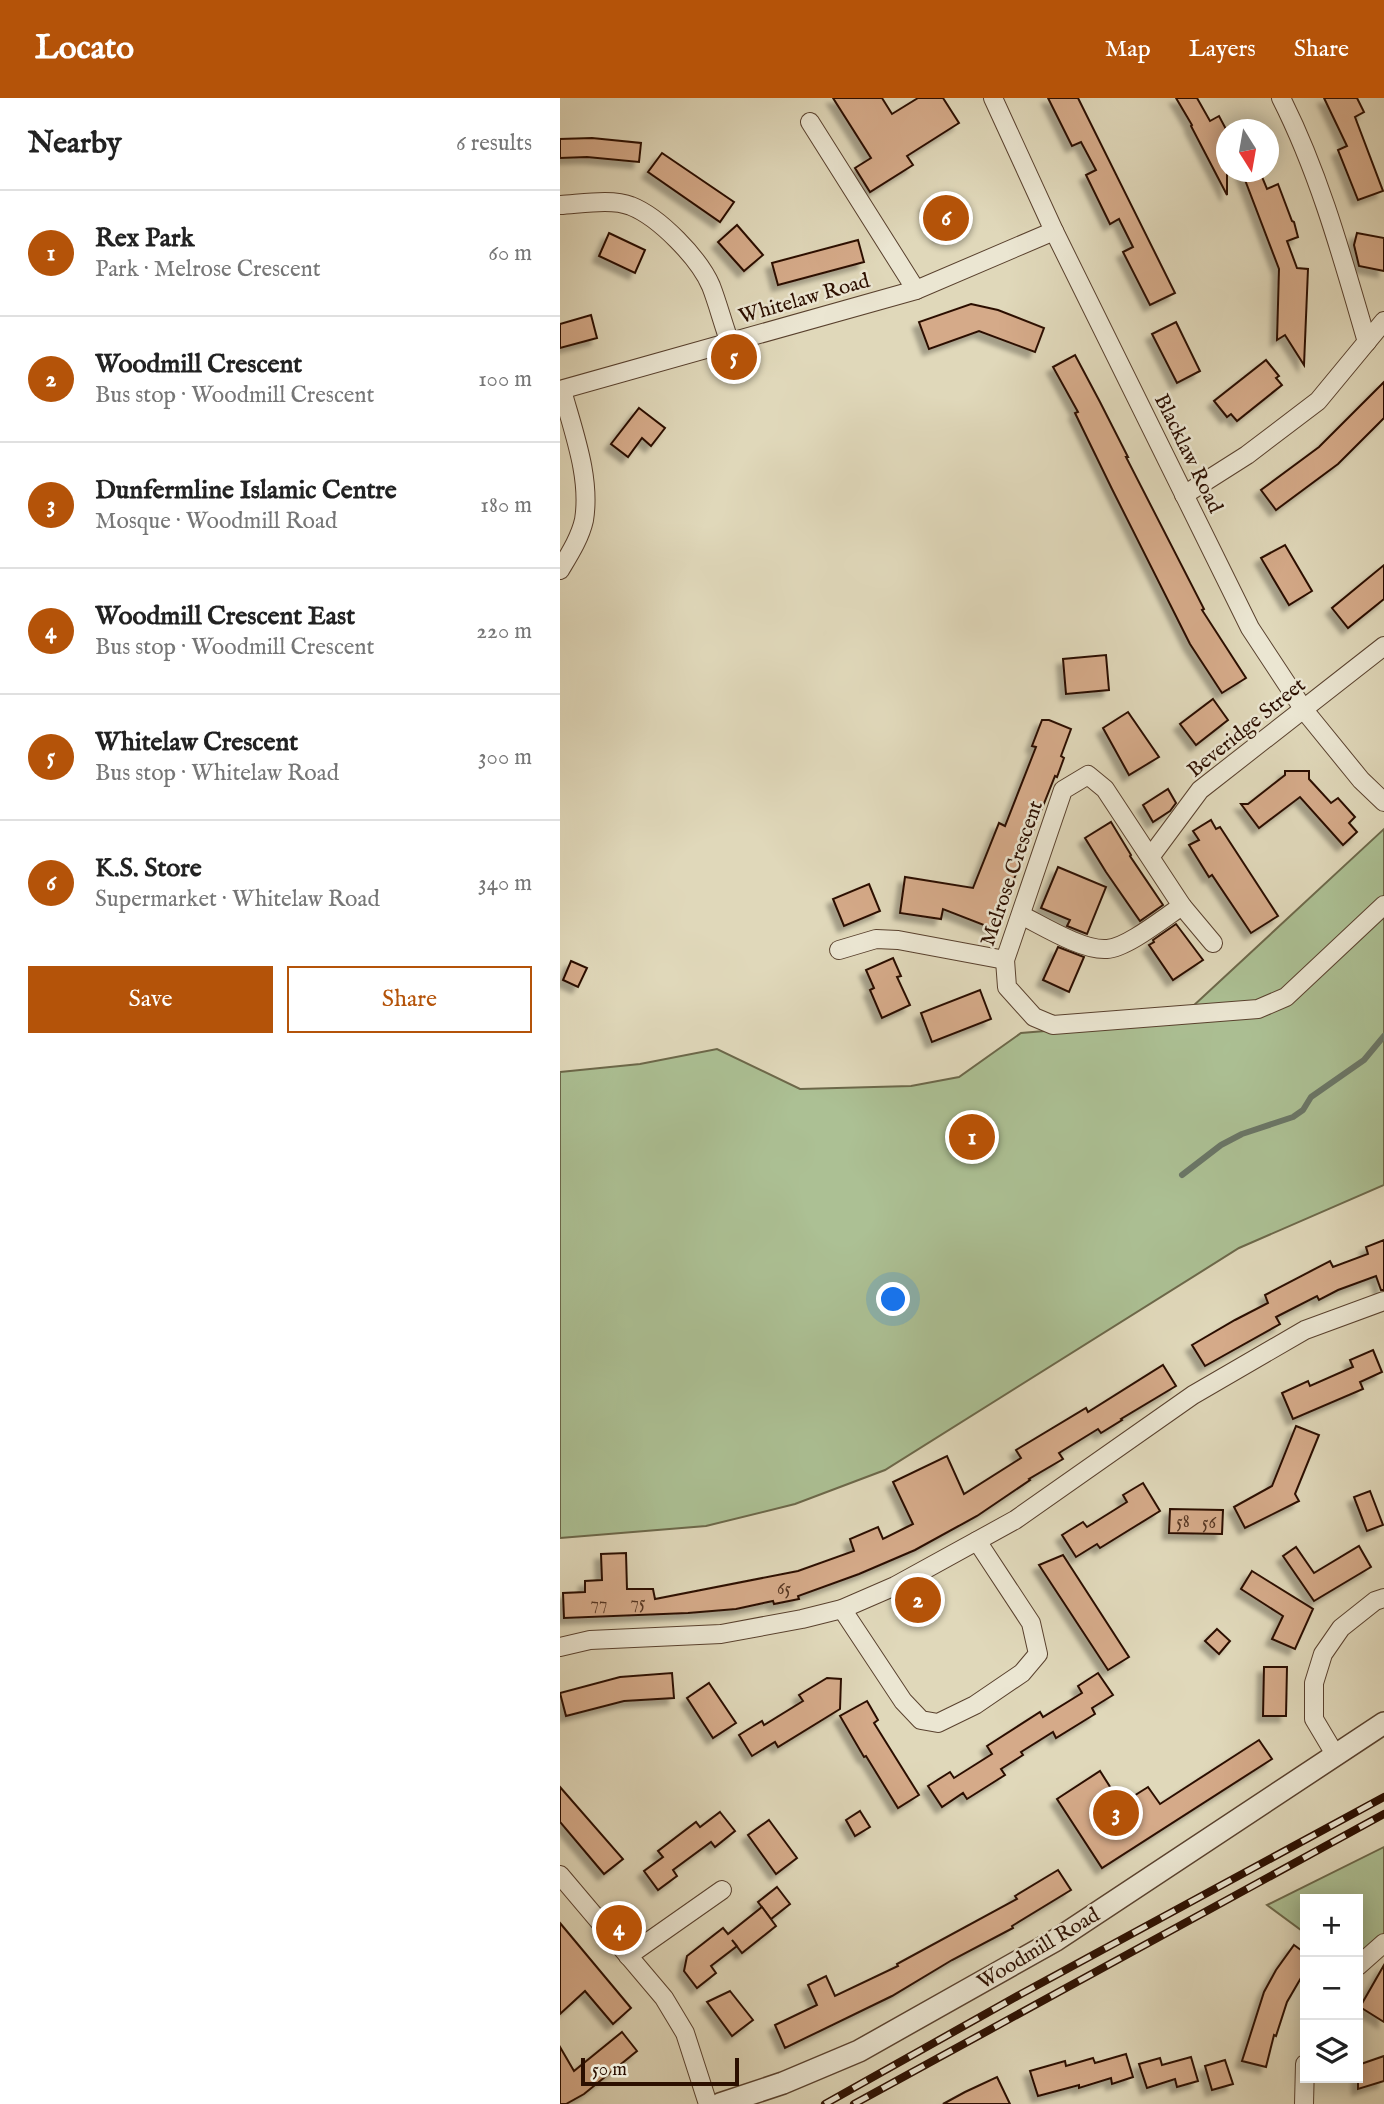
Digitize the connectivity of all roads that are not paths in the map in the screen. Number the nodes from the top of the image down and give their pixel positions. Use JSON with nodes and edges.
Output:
{"nodes":[{"id":1,"x":993,"y":98,"type":"edge"},
{"id":2,"x":1281,"y":98,"type":"edge"},
{"id":3,"x":810,"y":122,"type":"dead end"},
{"id":4,"x":560,"y":205,"type":"edge"},
{"id":5,"x":1054,"y":231,"type":"junction"},
{"id":6,"x":916,"y":290,"type":"junction"},
{"id":7,"x":1384,"y":321,"type":"edge"},
{"id":8,"x":1367,"y":342,"type":"junction"},
{"id":9,"x":730,"y":343,"type":"junction"},
{"id":10,"x":561,"y":390,"type":"edge"},
{"id":11,"x":1184,"y":495,"type":"junction"},
{"id":12,"x":560,"y":570,"type":"edge"},
{"id":13,"x":1384,"y":646,"type":"edge"},
{"id":14,"x":1304,"y":710,"type":"junction"},
{"id":15,"x":1384,"y":802,"type":"edge"},
{"id":16,"x":1151,"y":856,"type":"junction"},
{"id":17,"x":1384,"y":905,"type":"edge"},
{"id":18,"x":1182,"y":906,"type":"junction"},
{"id":19,"x":1021,"y":915,"type":"junction"},
{"id":20,"x":1213,"y":943,"type":"dead end"},
{"id":21,"x":839,"y":950,"type":"dead end"},
{"id":22,"x":1005,"y":960,"type":"junction"},
{"id":23,"x":1384,"y":1301,"type":"edge"},
{"id":24,"x":977,"y":1541,"type":"junction"},
{"id":25,"x":1384,"y":1598,"type":"edge"},
{"id":26,"x":842,"y":1609,"type":"junction"},
{"id":27,"x":560,"y":1647,"type":"edge"},
{"id":28,"x":1384,"y":1723,"type":"edge"},
{"id":29,"x":1336,"y":1756,"type":"junction"},
{"id":30,"x":560,"y":1875,"type":"edge"},
{"id":31,"x":722,"y":1890,"type":"dead end"},
{"id":32,"x":1384,"y":1943,"type":"edge"},
{"id":33,"x":628,"y":1956,"type":"junction"},
{"id":34,"x":1363,"y":1962,"type":"edge"},
{"id":35,"x":1305,"y":2083,"type":"edge"},
{"id":36,"x":708,"y":2104,"type":"edge"},
{"id":37,"x":720,"y":2104,"type":"edge"},
{"id":38,"x":1304,"y":2104,"type":"edge"}],
"edges":[{"from":1,"to":5,"type":"street","name":"Blacklaw Road"},
{"from":2,"to":8,"type":"street"},
{"from":3,"to":6,"type":"street"},
{"from":4,"to":9,"type":"street"},
{"from":5,"to":6,"type":"street","name":"Whitelaw Road"},
{"from":5,"to":11,"type":"street","name":"Blacklaw Road"},
{"from":6,"to":9,"type":"street","name":"Whitelaw Road"},
{"from":7,"to":8,"type":"street"},
{"from":8,"to":11,"type":"street"},
{"from":9,"to":10,"type":"street","name":"Whitelaw Road"},
{"from":10,"to":12,"type":"street"},
{"from":11,"to":14,"type":"street","name":"Blacklaw Road"},
{"from":13,"to":14,"type":"street","name":"Beveridge Street"},
{"from":14,"to":15,"type":"street","name":"Blacklaw Road"},
{"from":14,"to":16,"type":"street","name":"Beveridge Street"},
{"from":16,"to":18,"type":"street","name":"Melrose Crescent"},
{"from":16,"to":19,"type":"street","name":"Melrose Crescent"},
{"from":17,"to":22,"type":"street","name":"Melrose Crescent"},
{"from":18,"to":19,"type":"street"},
{"from":18,"to":20,"type":"street","name":"Melrose Crescent"},
{"from":19,"to":22,"type":"street","name":"Melrose Crescent"},
{"from":21,"to":22,"type":"street"},
{"from":23,"to":24,"type":"street"},
{"from":24,"to":26,"type":"street"},
{"from":24,"to":26,"type":"street"},
{"from":25,"to":29,"type":"street"},
{"from":26,"to":27,"type":"street"},
{"from":28,"to":29,"type":"street","name":"Woodmill Road"},
{"from":29,"to":37,"type":"street","name":"Woodmill Road"},
{"from":30,"to":33,"type":"street"},
{"from":31,"to":33,"type":"street"},
{"from":32,"to":34,"type":"street"},
{"from":33,"to":36,"type":"street"},
{"from":35,"to":38,"type":"street"}]}
